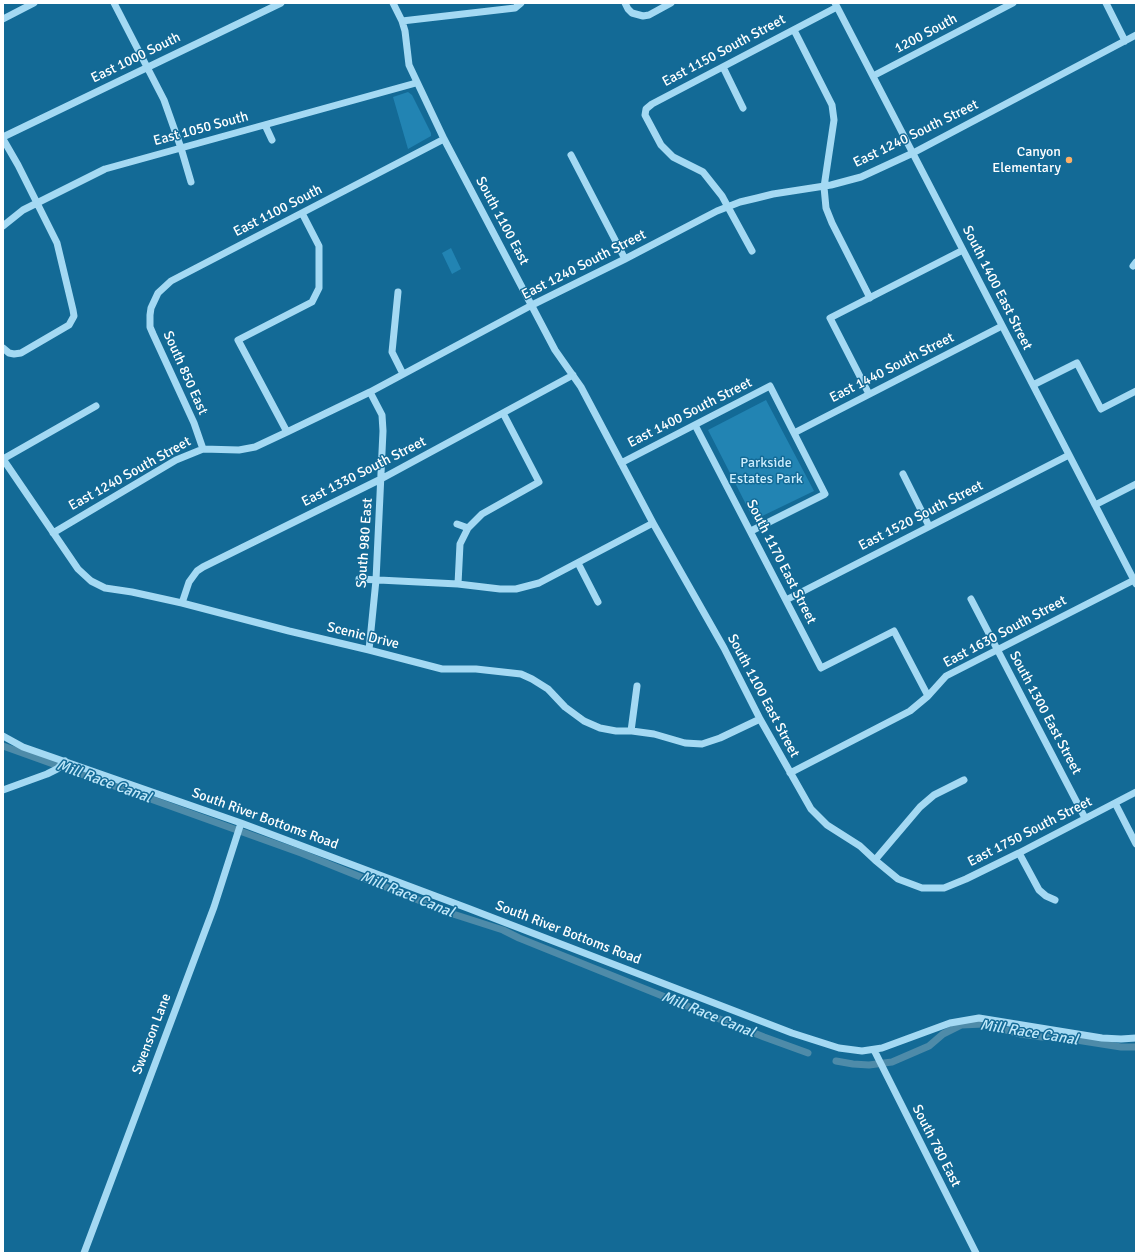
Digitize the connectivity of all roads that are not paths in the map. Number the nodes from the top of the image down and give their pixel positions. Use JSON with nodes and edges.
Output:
{"nodes":[{"id":1,"x":34,"y":3,"type":"edge"},
{"id":2,"x":114,"y":3,"type":"edge"},
{"id":3,"x":281,"y":3,"type":"edge"},
{"id":4,"x":393,"y":3,"type":"edge"},
{"id":5,"x":521,"y":3,"type":"edge"},
{"id":6,"x":625,"y":3,"type":"edge"},
{"id":7,"x":671,"y":3,"type":"edge"},
{"id":8,"x":1013,"y":3,"type":"edge"},
{"id":9,"x":1106,"y":3,"type":"edge"},
{"id":10,"x":26,"y":5,"type":"edge"},
{"id":11,"x":836,"y":5,"type":"edge"},
{"id":12,"x":3,"y":19,"type":"edge"},
{"id":13,"x":402,"y":21,"type":"junction"},
{"id":14,"x":794,"y":30,"type":"junction"},
{"id":15,"x":1136,"y":35,"type":"edge"},
{"id":16,"x":1125,"y":41,"type":"junction"},
{"id":17,"x":147,"y":67,"type":"junction"},
{"id":18,"x":722,"y":67,"type":"junction"},
{"id":19,"x":873,"y":76,"type":"junction"},
{"id":20,"x":416,"y":83,"type":"junction"},
{"id":21,"x":743,"y":108,"type":"dead end"},
{"id":22,"x":266,"y":125,"type":"junction"},
{"id":23,"x":3,"y":138,"type":"edge"},
{"id":24,"x":444,"y":139,"type":"junction"},
{"id":25,"x":272,"y":140,"type":"dead end"},
{"id":26,"x":181,"y":148,"type":"junction"},
{"id":27,"x":913,"y":153,"type":"junction"},
{"id":28,"x":571,"y":155,"type":"dead end"},
{"id":29,"x":191,"y":182,"type":"dead end"},
{"id":30,"x":824,"y":187,"type":"junction"},
{"id":31,"x":37,"y":202,"type":"junction"},
{"id":32,"x":728,"y":206,"type":"junction"},
{"id":33,"x":302,"y":213,"type":"junction"},
{"id":34,"x":3,"y":226,"type":"edge"},
{"id":35,"x":963,"y":250,"type":"junction"},
{"id":36,"x":752,"y":251,"type":"dead end"},
{"id":37,"x":625,"y":259,"type":"junction"},
{"id":38,"x":398,"y":292,"type":"dead end"},
{"id":39,"x":870,"y":298,"type":"junction"},
{"id":40,"x":532,"y":305,"type":"junction"},
{"id":41,"x":151,"y":308,"type":"joint"},
{"id":42,"x":1002,"y":326,"type":"junction"},
{"id":43,"x":3,"y":348,"type":"edge"},
{"id":44,"x":403,"y":374,"type":"junction"},
{"id":45,"x":573,"y":375,"type":"junction"},
{"id":46,"x":1033,"y":385,"type":"junction"},
{"id":47,"x":1136,"y":391,"type":"edge"},
{"id":48,"x":370,"y":392,"type":"junction"},
{"id":49,"x":868,"y":394,"type":"junction"},
{"id":50,"x":96,"y":406,"type":"dead end"},
{"id":51,"x":503,"y":413,"type":"junction"},
{"id":52,"x":695,"y":425,"type":"junction"},
{"id":53,"x":288,"y":432,"type":"junction"},
{"id":54,"x":794,"y":433,"type":"junction"},
{"id":55,"x":203,"y":449,"type":"junction"},
{"id":56,"x":1069,"y":455,"type":"junction"},
{"id":57,"x":3,"y":459,"type":"edge"},
{"id":58,"x":621,"y":463,"type":"junction"},
{"id":59,"x":904,"y":474,"type":"dead end"},
{"id":60,"x":382,"y":478,"type":"junction"},
{"id":61,"x":1136,"y":484,"type":"edge"},
{"id":62,"x":1095,"y":505,"type":"junction"},
{"id":63,"x":653,"y":523,"type":"junction"},
{"id":64,"x":457,"y":524,"type":"dead end"},
{"id":65,"x":930,"y":526,"type":"junction"},
{"id":66,"x":468,"y":528,"type":"junction"},
{"id":67,"x":751,"y":531,"type":"junction"},
{"id":68,"x":53,"y":533,"type":"junction"},
{"id":69,"x":578,"y":563,"type":"junction"},
{"id":70,"x":1134,"y":578,"type":"edge"},
{"id":71,"x":359,"y":579,"type":"dead end"},
{"id":72,"x":376,"y":580,"type":"junction"},
{"id":73,"x":458,"y":584,"type":"junction"},
{"id":74,"x":971,"y":599,"type":"dead end"},
{"id":75,"x":786,"y":600,"type":"junction"},
{"id":76,"x":598,"y":602,"type":"dead end"},
{"id":77,"x":182,"y":603,"type":"junction"},
{"id":78,"x":369,"y":650,"type":"junction"},
{"id":79,"x":997,"y":650,"type":"junction"},
{"id":80,"x":637,"y":686,"type":"dead end"},
{"id":81,"x":928,"y":696,"type":"junction"},
{"id":82,"x":760,"y":720,"type":"junction"},
{"id":83,"x":631,"y":731,"type":"junction"},
{"id":84,"x":3,"y":736,"type":"edge"},
{"id":85,"x":61,"y":765,"type":"junction"},
{"id":86,"x":790,"y":773,"type":"junction"},
{"id":87,"x":964,"y":780,"type":"dead end"},
{"id":88,"x":3,"y":790,"type":"edge"},
{"id":89,"x":1136,"y":792,"type":"edge"},
{"id":90,"x":1115,"y":803,"type":"junction"},
{"id":91,"x":1085,"y":818,"type":"junction"},
{"id":92,"x":241,"y":825,"type":"junction"},
{"id":93,"x":1136,"y":844,"type":"edge"},
{"id":94,"x":1019,"y":853,"type":"junction"},
{"id":95,"x":875,"y":860,"type":"junction"},
{"id":96,"x":934,"y":888,"type":"joint"},
{"id":97,"x":1055,"y":900,"type":"dead end"},
{"id":98,"x":1136,"y":1038,"type":"edge"},
{"id":99,"x":874,"y":1050,"type":"junction"},
{"id":100,"x":84,"y":1253,"type":"edge"},
{"id":101,"x":976,"y":1253,"type":"edge"}],
"edges":[{"from":1,"to":10,"type":"street"},
{"from":2,"to":17,"type":"street"},
{"from":3,"to":17,"type":"street","name":"East 1000 South"},
{"from":4,"to":13,"type":"street","name":"South 1100 East"},
{"from":5,"to":13,"type":"street"},
{"from":6,"to":7,"type":"street"},
{"from":8,"to":19,"type":"street","name":"1200 South"},
{"from":9,"to":16,"type":"street"},
{"from":10,"to":12,"type":"street"},
{"from":11,"to":14,"type":"street","name":"East 1150 South Street"},
{"from":11,"to":19,"type":"street","name":"South 1400 East Street"},
{"from":13,"to":20,"type":"street","name":"South 1100 East"},
{"from":14,"to":18,"type":"street","name":"East 1150 South Street"},
{"from":14,"to":30,"type":"street"},
{"from":15,"to":16,"type":"street","name":"East 1240 South Street"},
{"from":16,"to":27,"type":"street","name":"East 1240 South Street"},
{"from":17,"to":23,"type":"street","name":"East 1000 South"},
{"from":17,"to":26,"type":"street"},
{"from":18,"to":21,"type":"street"},
{"from":18,"to":32,"type":"street","name":"East 1150 South Street"},
{"from":19,"to":27,"type":"street","name":"South 1400 East Street"},
{"from":20,"to":22,"type":"street","name":"East 1050 South"},
{"from":20,"to":24,"type":"street","name":"South 1100 East"},
{"from":22,"to":25,"type":"street"},
{"from":22,"to":26,"type":"street","name":"East 1050 South"},
{"from":23,"to":31,"type":"street"},
{"from":24,"to":33,"type":"street","name":"East 1100 South"},
{"from":24,"to":40,"type":"street","name":"South 1100 East"},
{"from":26,"to":29,"type":"street"},
{"from":26,"to":31,"type":"street","name":"East 1050 South"},
{"from":27,"to":30,"type":"street","name":"East 1240 South Street"},
{"from":27,"to":35,"type":"street","name":"South 1400 East Street"},
{"from":28,"to":37,"type":"street"},
{"from":30,"to":32,"type":"street","name":"East 1240 South Street"},
{"from":30,"to":39,"type":"street"},
{"from":31,"to":34,"type":"street","name":"East 1050 South"},
{"from":31,"to":43,"type":"street"},
{"from":32,"to":36,"type":"street"},
{"from":32,"to":37,"type":"street","name":"East 1240 South Street"},
{"from":33,"to":41,"type":"street","name":"East 1100 South"},
{"from":33,"to":53,"type":"street"},
{"from":35,"to":39,"type":"street"},
{"from":35,"to":42,"type":"street","name":"South 1400 East Street"},
{"from":37,"to":40,"type":"street","name":"East 1240 South Street"},
{"from":38,"to":44,"type":"street"},
{"from":39,"to":49,"type":"street"},
{"from":40,"to":44,"type":"street","name":"East 1240 South Street"},
{"from":40,"to":45,"type":"street","name":"South 1100 East"},
{"from":41,"to":55,"type":"street","name":"South 850 East"},
{"from":42,"to":46,"type":"street","name":"South 1400 East Street"},
{"from":42,"to":49,"type":"street","name":"East 1440 South Street"},
{"from":44,"to":48,"type":"street","name":"East 1240 South Street"},
{"from":45,"to":51,"type":"street","name":"East 1330 South Street"},
{"from":45,"to":58,"type":"street","name":"South 1100 East"},
{"from":46,"to":47,"type":"street"},
{"from":46,"to":56,"type":"street","name":"South 1400 East Street"},
{"from":48,"to":53,"type":"street","name":"East 1240 South Street"},
{"from":48,"to":60,"type":"street","name":"South 980 East"},
{"from":49,"to":54,"type":"street","name":"East 1440 South Street"},
{"from":50,"to":57,"type":"street"},
{"from":51,"to":60,"type":"street","name":"East 1330 South Street"},
{"from":51,"to":66,"type":"street"},
{"from":52,"to":54,"type":"street","name":"East 1400 South Street"},
{"from":52,"to":58,"type":"street","name":"East 1400 South Street"},
{"from":52,"to":67,"type":"street","name":"South 1170 East Street"},
{"from":53,"to":55,"type":"street","name":"East 1240 South Street"},
{"from":54,"to":67,"type":"street"},
{"from":55,"to":68,"type":"street","name":"East 1240 South Street"},
{"from":56,"to":62,"type":"street","name":"South 1400 East Street"},
{"from":56,"to":65,"type":"street","name":"East 1520 South Street"},
{"from":57,"to":68,"type":"street","name":"Scenic Drive"},
{"from":58,"to":63,"type":"street","name":"South 1100 East Street"},
{"from":59,"to":65,"type":"street"},
{"from":60,"to":72,"type":"street","name":"South 980 East"},
{"from":60,"to":77,"type":"street","name":"East 1330 South Street"},
{"from":61,"to":62,"type":"street"},
{"from":62,"to":70,"type":"street","name":"South 1400 East Street"},
{"from":63,"to":69,"type":"street"},
{"from":63,"to":82,"type":"street","name":"South 1100 East Street"},
{"from":64,"to":66,"type":"street"},
{"from":65,"to":75,"type":"street","name":"East 1520 South Street"},
{"from":66,"to":73,"type":"street"},
{"from":67,"to":75,"type":"street","name":"South 1170 East Street"},
{"from":68,"to":77,"type":"street","name":"Scenic Drive"},
{"from":69,"to":73,"type":"street"},
{"from":69,"to":76,"type":"street"},
{"from":70,"to":79,"type":"street","name":"East 1630 South Street"},
{"from":71,"to":72,"type":"street"},
{"from":72,"to":73,"type":"street"},
{"from":72,"to":78,"type":"street","name":"South 980 East"},
{"from":74,"to":79,"type":"street","name":"South 1300 East Street"},
{"from":75,"to":81,"type":"street","name":"South 1170 East Street"},
{"from":77,"to":78,"type":"street","name":"Scenic Drive"},
{"from":78,"to":83,"type":"street","name":"Scenic Drive"},
{"from":79,"to":81,"type":"street","name":"East 1630 South Street"},
{"from":79,"to":91,"type":"street","name":"South 1300 East Street"},
{"from":80,"to":83,"type":"street"},
{"from":81,"to":86,"type":"street","name":"East 1630 South Street"},
{"from":82,"to":83,"type":"street","name":"Scenic Drive"},
{"from":82,"to":86,"type":"street","name":"South 1100 East Street"},
{"from":84,"to":85,"type":"street","name":"South River Bottoms Road"},
{"from":85,"to":88,"type":"street"},
{"from":85,"to":92,"type":"street","name":"South River Bottoms Road"},
{"from":86,"to":95,"type":"street","name":"South 1100 East Street"},
{"from":87,"to":95,"type":"street"},
{"from":89,"to":90,"type":"street","name":"East 1750 South Street"},
{"from":90,"to":91,"type":"street","name":"East 1750 South Street"},
{"from":90,"to":93,"type":"street"},
{"from":91,"to":94,"type":"street","name":"East 1750 South Street"},
{"from":92,"to":99,"type":"street","name":"South River Bottoms Road"},
{"from":92,"to":100,"type":"street","name":"Swenson Lane"},
{"from":94,"to":96,"type":"street","name":"East 1750 South Street"},
{"from":94,"to":97,"type":"street"},
{"from":95,"to":96,"type":"street","name":"South 1100 East Street"},
{"from":98,"to":99,"type":"street","name":"South River Bottoms Road"},
{"from":99,"to":101,"type":"street","name":"South 780 East"}]}
